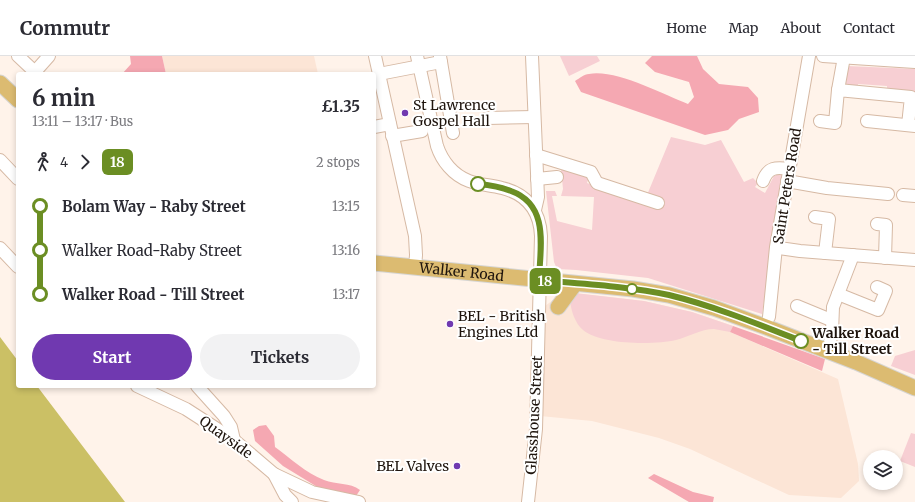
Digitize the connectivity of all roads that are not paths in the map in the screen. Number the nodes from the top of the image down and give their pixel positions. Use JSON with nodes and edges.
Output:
{"nodes":[{"id":1,"x":18,"y":56,"type":"edge"},
{"id":2,"x":49,"y":56,"type":"edge"},
{"id":3,"x":375,"y":56,"type":"edge"},
{"id":4,"x":532,"y":56,"type":"edge"},
{"id":5,"x":809,"y":56,"type":"edge"},
{"id":6,"x":823,"y":56,"type":"edge"},
{"id":7,"x":844,"y":57,"type":"junction"},
{"id":8,"x":440,"y":59,"type":"edge"},
{"id":9,"x":419,"y":61,"type":"edge"},
{"id":10,"x":915,"y":62,"type":"edge"},
{"id":11,"x":33,"y":72,"type":"edge"},
{"id":12,"x":35,"y":72,"type":"edge"},
{"id":13,"x":379,"y":74,"type":"junction"},
{"id":14,"x":0,"y":83,"type":"edge"},
{"id":15,"x":838,"y":90,"type":"junction"},
{"id":16,"x":16,"y":95,"type":"edge"},
{"id":17,"x":534,"y":117,"type":"junction"},
{"id":18,"x":487,"y":118,"type":"dead end"},
{"id":19,"x":820,"y":121,"type":"dead end"},
{"id":20,"x":867,"y":121,"type":"dead end"},
{"id":21,"x":390,"y":124,"type":"junction"},
{"id":22,"x":912,"y":125,"type":"edge"},
{"id":23,"x":376,"y":127,"type":"edge"},
{"id":24,"x":422,"y":130,"type":"dead end"},
{"id":25,"x":453,"y":134,"type":"dead end"},
{"id":26,"x":392,"y":136,"type":"junction"},
{"id":27,"x":536,"y":155,"type":"junction"},
{"id":28,"x":0,"y":160,"type":"edge"},
{"id":29,"x":788,"y":174,"type":"junction"},
{"id":30,"x":16,"y":177,"type":"edge"},
{"id":31,"x":557,"y":177,"type":"dead end"},
{"id":32,"x":537,"y":179,"type":"junction"},
{"id":33,"x":763,"y":181,"type":"dead end"},
{"id":34,"x":888,"y":194,"type":"dead end"},
{"id":35,"x":658,"y":203,"type":"dead end"},
{"id":36,"x":535,"y":210,"type":"junction"},
{"id":37,"x":815,"y":217,"type":"dead end"},
{"id":38,"x":877,"y":224,"type":"dead end"},
{"id":39,"x":0,"y":248,"type":"edge"},
{"id":40,"x":779,"y":248,"type":"dead end"},
{"id":41,"x":825,"y":253,"type":"junction"},
{"id":42,"x":853,"y":255,"type":"junction"},
{"id":43,"x":884,"y":258,"type":"junction"},
{"id":44,"x":915,"y":260,"type":"edge"},
{"id":45,"x":376,"y":263,"type":"edge"},
{"id":46,"x":16,"y":265,"type":"edge"},
{"id":47,"x":415,"y":268,"type":"junction"},
{"id":48,"x":539,"y":280,"type":"junction"},
{"id":49,"x":575,"y":284,"type":"junction"},
{"id":50,"x":877,"y":287,"type":"dead end"},
{"id":51,"x":838,"y":294,"type":"junction"},
{"id":52,"x":797,"y":306,"type":"dead end"},
{"id":53,"x":558,"y":307,"type":"dead end"},
{"id":54,"x":769,"y":317,"type":"dead end"},
{"id":55,"x":832,"y":320,"type":"junction"},
{"id":56,"x":828,"y":352,"type":"junction"},
{"id":57,"x":141,"y":388,"type":"edge"},
{"id":58,"x":199,"y":388,"type":"edge"},
{"id":59,"x":915,"y":388,"type":"edge"},
{"id":60,"x":234,"y":440,"type":"junction"},
{"id":61,"x":274,"y":474,"type":"junction"},
{"id":62,"x":292,"y":502,"type":"edge"},
{"id":63,"x":359,"y":502,"type":"edge"},
{"id":64,"x":528,"y":502,"type":"edge"}],
"edges":[{"from":1,"to":11,"type":"street"},
{"from":2,"to":12,"type":"street"},
{"from":3,"to":13,"type":"street"},
{"from":4,"to":17,"type":"street"},
{"from":5,"to":29,"type":"street","name":"Saint Peters Road"},
{"from":6,"to":7,"type":"street"},
{"from":7,"to":10,"type":"street"},
{"from":7,"to":15,"type":"street"},
{"from":8,"to":9,"type":"street"},
{"from":8,"to":25,"type":"street"},
{"from":9,"to":13,"type":"street"},
{"from":9,"to":36,"type":"street"},
{"from":13,"to":21,"type":"street"},
{"from":14,"to":16,"type":"main road"},
{"from":15,"to":19,"type":"street"},
{"from":15,"to":22,"type":"street"},
{"from":17,"to":18,"type":"street"},
{"from":17,"to":27,"type":"street"},
{"from":20,"to":22,"type":"street"},
{"from":21,"to":23,"type":"street"},
{"from":21,"to":26,"type":"street"},
{"from":24,"to":26,"type":"street"},
{"from":26,"to":47,"type":"street"},
{"from":27,"to":32,"type":"street"},
{"from":27,"to":35,"type":"street"},
{"from":28,"to":30,"type":"street"},
{"from":29,"to":33,"type":"street"},
{"from":29,"to":34,"type":"street"},
{"from":29,"to":54,"type":"street","name":"Saint Peters Road"},
{"from":31,"to":32,"type":"street"},
{"from":32,"to":36,"type":"street"},
{"from":36,"to":48,"type":"street","name":"Glasshouse Street"},
{"from":37,"to":41,"type":"street"},
{"from":38,"to":43,"type":"street"},
{"from":39,"to":46,"type":"street"},
{"from":40,"to":41,"type":"street"},
{"from":41,"to":42,"type":"street"},
{"from":42,"to":43,"type":"street"},
{"from":42,"to":51,"type":"street"},
{"from":43,"to":44,"type":"street"},
{"from":45,"to":47,"type":"main road","name":"Walker Road"},
{"from":47,"to":48,"type":"main road","name":"Walker Road"},
{"from":48,"to":49,"type":"main road","name":"Walker Road"},
{"from":48,"to":64,"type":"street","name":"Glasshouse Street"},
{"from":49,"to":53,"type":"main road"},
{"from":49,"to":56,"type":"main road","name":"Walker Road"},
{"from":50,"to":51,"type":"street"},
{"from":51,"to":55,"type":"street"},
{"from":52,"to":55,"type":"street"},
{"from":55,"to":56,"type":"street"},
{"from":56,"to":59,"type":"main road","name":"Walker Road"},
{"from":57,"to":60,"type":"street","name":"Quayside"},
{"from":58,"to":60,"type":"street"},
{"from":60,"to":61,"type":"street","name":"Quayside"},
{"from":61,"to":62,"type":"street"},
{"from":61,"to":63,"type":"street","name":"Quayside"}]}
